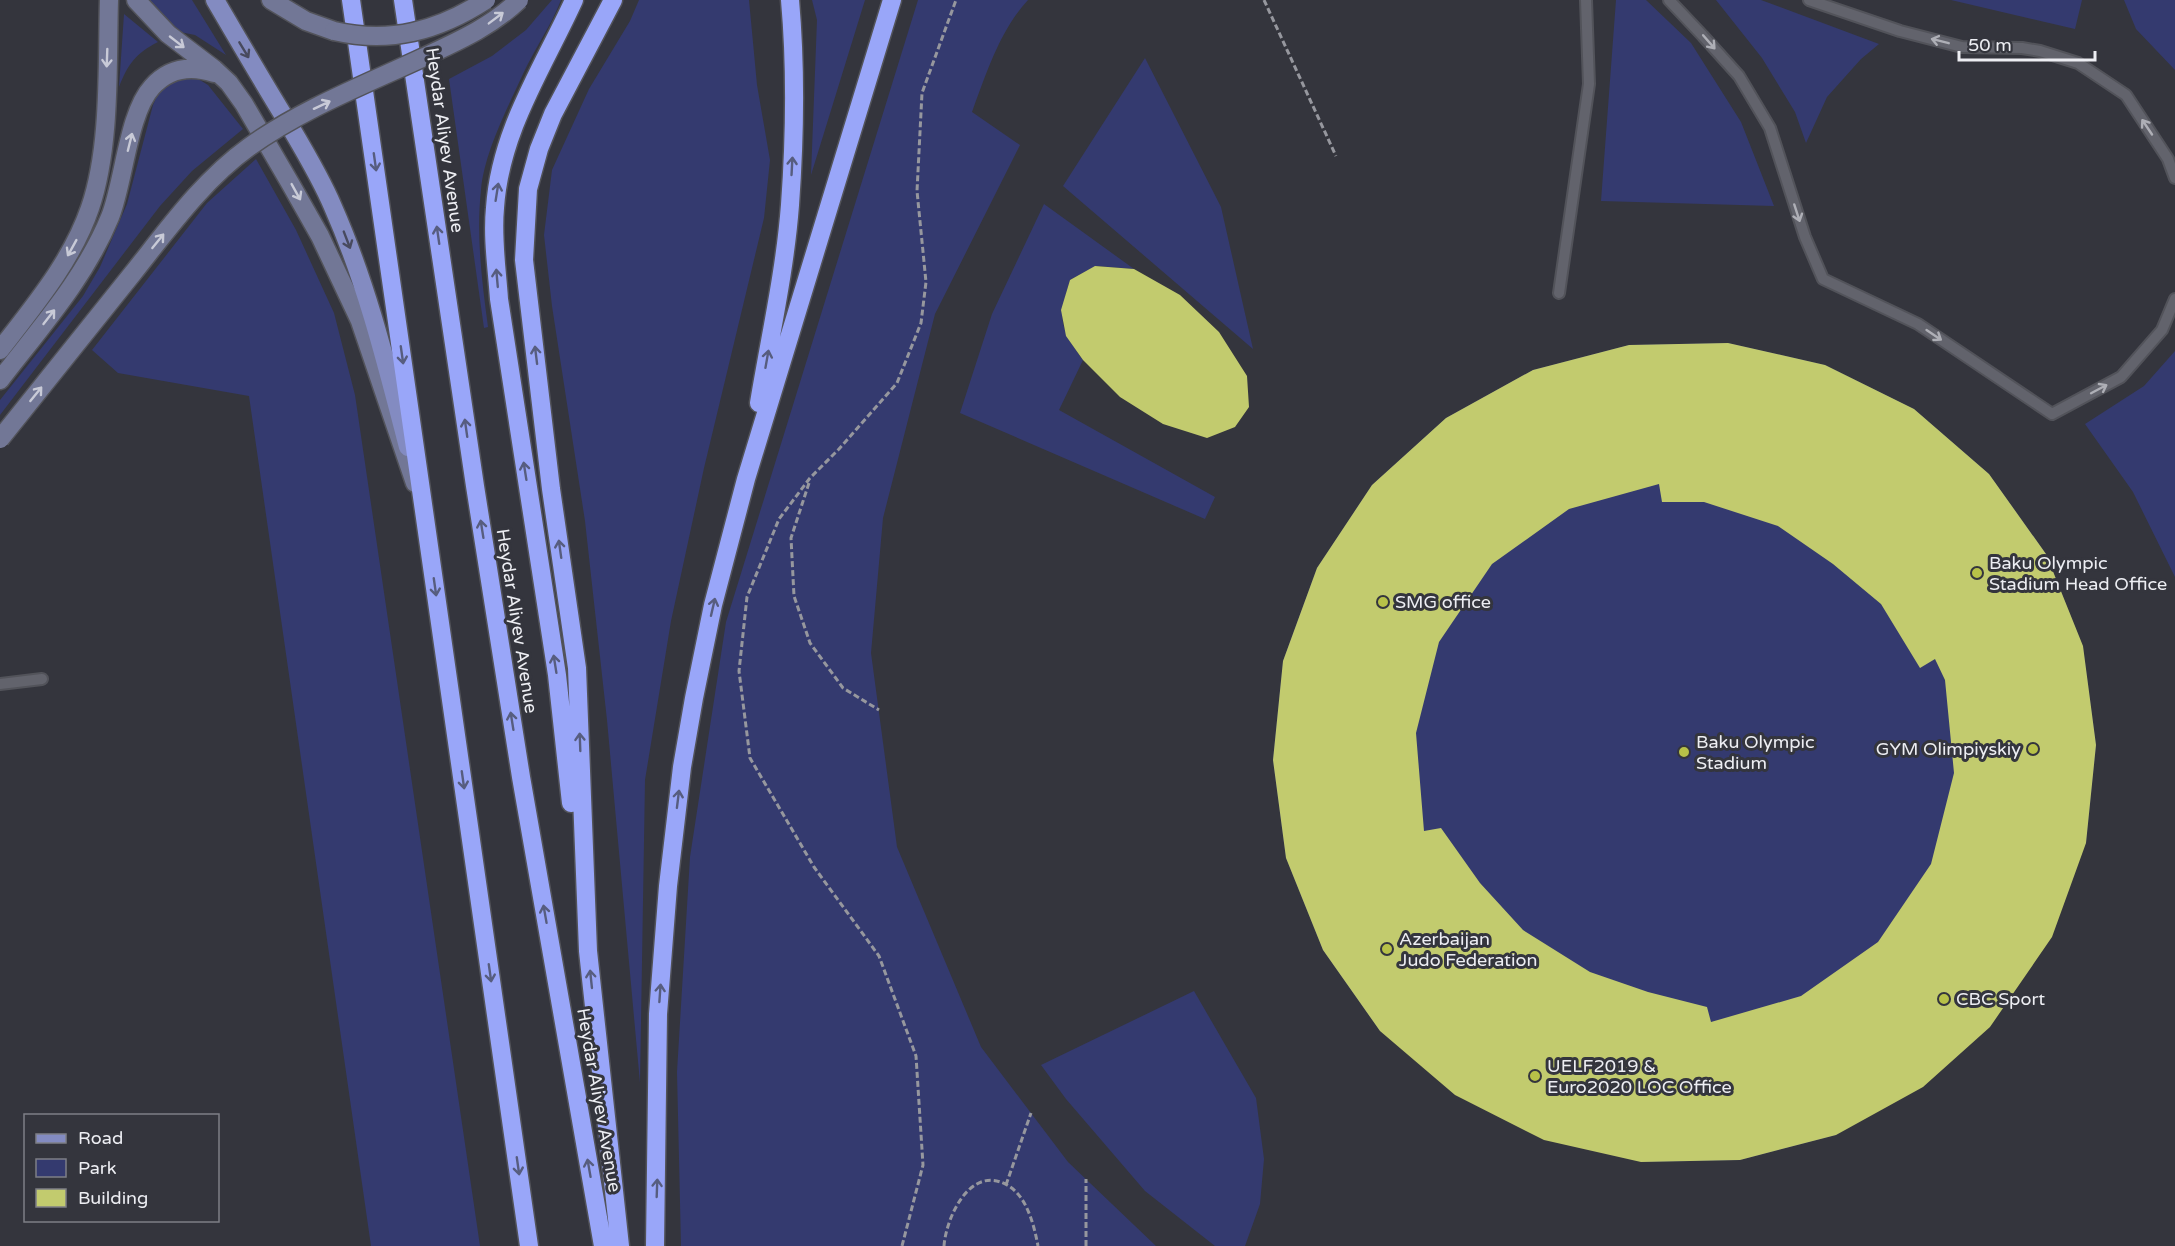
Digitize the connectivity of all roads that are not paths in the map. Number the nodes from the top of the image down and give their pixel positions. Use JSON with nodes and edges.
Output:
{"nodes":[{"id":1,"x":109,"y":0,"type":"edge"},
{"id":2,"x":136,"y":0,"type":"edge"},
{"id":3,"x":215,"y":0,"type":"edge"},
{"id":4,"x":271,"y":0,"type":"edge"},
{"id":5,"x":292,"y":0,"type":"edge"},
{"id":6,"x":351,"y":0,"type":"edge"},
{"id":7,"x":403,"y":0,"type":"edge"},
{"id":8,"x":486,"y":0,"type":"edge"},
{"id":9,"x":519,"y":0,"type":"edge"},
{"id":10,"x":574,"y":0,"type":"edge"},
{"id":11,"x":613,"y":0,"type":"edge"},
{"id":12,"x":790,"y":0,"type":"edge"},
{"id":13,"x":892,"y":0,"type":"edge"},
{"id":14,"x":1586,"y":0,"type":"edge"},
{"id":15,"x":1668,"y":0,"type":"edge"},
{"id":16,"x":1809,"y":0,"type":"edge"},
{"id":17,"x":333,"y":31,"type":"junction"},
{"id":18,"x":223,"y":76,"type":"junction"},
{"id":19,"x":2175,"y":178,"type":"edge"},
{"id":20,"x":1559,"y":292,"type":"dead end"},
{"id":21,"x":2175,"y":299,"type":"edge"},
{"id":22,"x":0,"y":350,"type":"edge"},
{"id":23,"x":0,"y":380,"type":"edge"},
{"id":24,"x":0,"y":440,"type":"edge"},
{"id":25,"x":746,"y":478,"type":"junction"},
{"id":26,"x":424,"y":508,"type":"junction"},
{"id":27,"x":42,"y":679,"type":"dead end"},
{"id":28,"x":0,"y":684,"type":"edge"},
{"id":29,"x":588,"y":951,"type":"junction"},
{"id":30,"x":529,"y":1246,"type":"edge"},
{"id":31,"x":603,"y":1246,"type":"edge"},
{"id":32,"x":620,"y":1246,"type":"edge"},
{"id":33,"x":655,"y":1246,"type":"edge"}],
"edges":[{"from":1,"to":22,"type":"main road","one_way":true},
{"from":2,"to":18,"type":"main road","one_way":true},
{"from":3,"to":26,"type":"main road","one_way":true},
{"from":4,"to":17,"type":"main road"},
{"from":5,"to":17,"type":"main road"},
{"from":6,"to":26,"type":"highway","one_way":true},
{"from":31,"to":7,"type":"highway","name":"Heydar Aliyev Avenue","one_way":true},
{"from":8,"to":17,"type":"main road","bridge":true},
{"from":24,"to":9,"type":"main road","one_way":true,"bridge":true},
{"from":29,"to":10,"type":"highway","one_way":true},
{"from":29,"to":11,"type":"highway","one_way":true},
{"from":25,"to":12,"type":"highway","one_way":true},
{"from":13,"to":25,"type":"highway"},
{"from":14,"to":20,"type":"lane"},
{"from":15,"to":21,"type":"lane","one_way":true},
{"from":19,"to":16,"type":"lane","one_way":true},
{"from":23,"to":18,"type":"main road","one_way":true},
{"from":18,"to":26,"type":"main road","one_way":true},
{"from":33,"to":25,"type":"highway","one_way":true},
{"from":26,"to":30,"type":"highway","one_way":true},
{"from":27,"to":28,"type":"lane"},
{"from":32,"to":29,"type":"highway","one_way":true}]}
